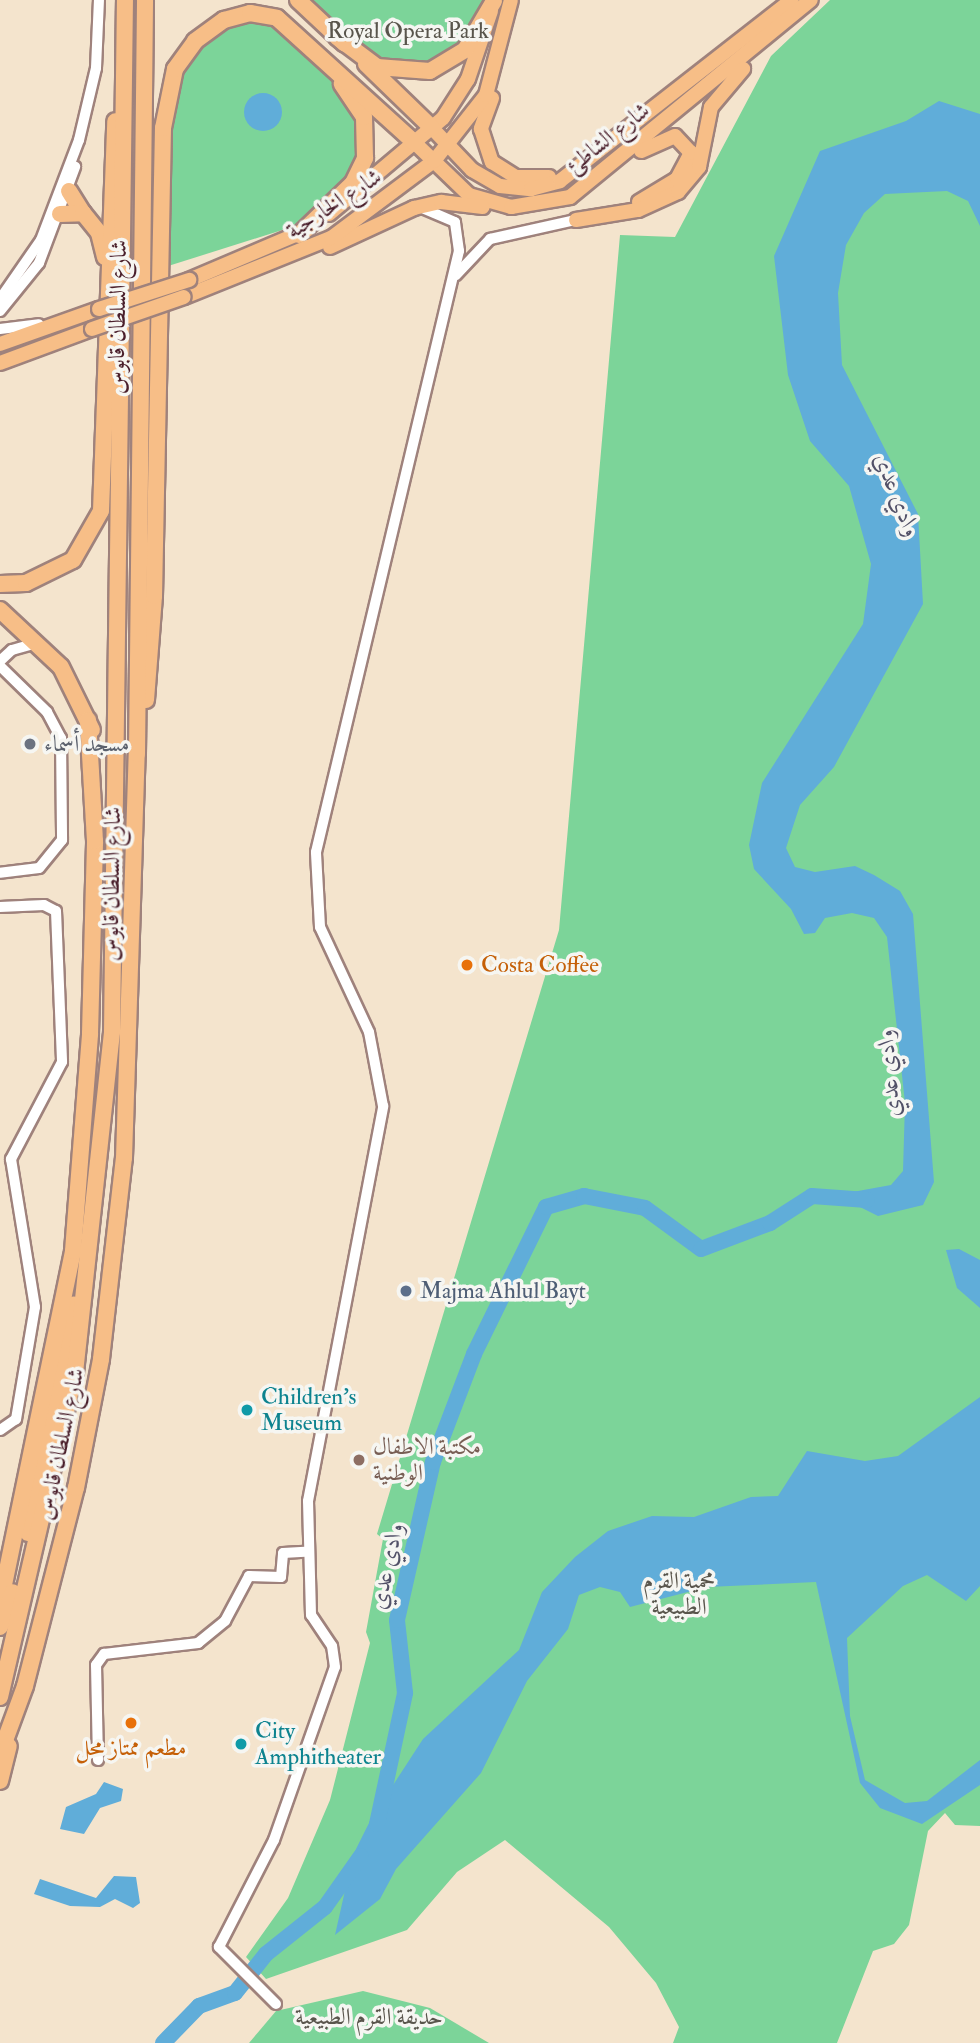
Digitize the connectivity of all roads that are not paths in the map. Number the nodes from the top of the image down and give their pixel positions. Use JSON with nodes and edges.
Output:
{"nodes":[{"id":1,"x":99,"y":0,"type":"edge"},
{"id":2,"x":124,"y":0,"type":"edge"},
{"id":3,"x":145,"y":0,"type":"edge"},
{"id":4,"x":299,"y":0,"type":"edge"},
{"id":5,"x":494,"y":0,"type":"edge"},
{"id":6,"x":511,"y":0,"type":"edge"},
{"id":7,"x":792,"y":0,"type":"edge"},
{"id":8,"x":811,"y":0,"type":"edge"},
{"id":9,"x":776,"y":31,"type":"junction"},
{"id":10,"x":337,"y":37,"type":"junction"},
{"id":11,"x":311,"y":43,"type":"junction"},
{"id":12,"x":502,"y":44,"type":"junction"},
{"id":13,"x":432,"y":128,"type":"junction"},
{"id":14,"x":79,"y":140,"type":"junction"},
{"id":15,"x":415,"y":143,"type":"junction"},
{"id":16,"x":449,"y":146,"type":"junction"},
{"id":17,"x":433,"y":161,"type":"junction"},
{"id":18,"x":70,"y":163,"type":"junction"},
{"id":19,"x":578,"y":170,"type":"junction"},
{"id":20,"x":607,"y":170,"type":"junction"},
{"id":21,"x":69,"y":191,"type":"junction"},
{"id":22,"x":538,"y":206,"type":"junction"},
{"id":23,"x":83,"y":213,"type":"junction"},
{"id":24,"x":60,"y":214,"type":"junction"},
{"id":25,"x":401,"y":214,"type":"junction"},
{"id":26,"x":576,"y":220,"type":"junction"},
{"id":27,"x":299,"y":235,"type":"junction"},
{"id":28,"x":299,"y":256,"type":"junction"},
{"id":29,"x":450,"y":283,"type":"junction"},
{"id":30,"x":0,"y":299,"type":"edge"},
{"id":31,"x":0,"y":311,"type":"edge"},
{"id":32,"x":80,"y":315,"type":"junction"},
{"id":33,"x":0,"y":329,"type":"edge"},
{"id":34,"x":101,"y":329,"type":"junction"},
{"id":35,"x":0,"y":344,"type":"edge"},
{"id":36,"x":0,"y":363,"type":"edge"},
{"id":37,"x":0,"y":584,"type":"edge"},
{"id":38,"x":4,"y":612,"type":"edge"},
{"id":39,"x":40,"y":643,"type":"junction"},
{"id":40,"x":12,"y":650,"type":"junction"},
{"id":41,"x":0,"y":664,"type":"edge"},
{"id":42,"x":89,"y":720,"type":"junction"},
{"id":43,"x":137,"y":754,"type":"junction"},
{"id":44,"x":0,"y":873,"type":"edge"},
{"id":45,"x":0,"y":907,"type":"edge"},
{"id":46,"x":115,"y":954,"type":"junction"},
{"id":47,"x":104,"y":1133,"type":"junction"},
{"id":48,"x":0,"y":1430,"type":"edge"},
{"id":49,"x":305,"y":1552,"type":"junction"},
{"id":50,"x":0,"y":1604,"type":"edge"},
{"id":51,"x":0,"y":1627,"type":"edge"},
{"id":52,"x":25,"y":1686,"type":"junction"},
{"id":53,"x":0,"y":1697,"type":"edge"},
{"id":54,"x":0,"y":1754,"type":"edge"},
{"id":55,"x":98,"y":1760,"type":"dead end"},
{"id":56,"x":0,"y":1781,"type":"edge"},
{"id":57,"x":276,"y":2004,"type":"dead end"}],
"edges":[{"from":1,"to":14,"type":"street"},
{"from":2,"to":34,"type":"highway"},
{"from":2,"to":46,"type":"highway","name":"شارع السلطان قابوس"},
{"from":3,"to":43,"type":"highway","name":"شارع السلطان قابوس"},
{"from":4,"to":10,"type":"highway"},
{"from":5,"to":10,"type":"highway"},
{"from":5,"to":13,"type":"main road","name":"شارع الخارجية"},
{"from":6,"to":12,"type":"main road","name":"شارع الخارجية"},
{"from":7,"to":19,"type":"main road","name":"شارع الشاطئ"},
{"from":8,"to":9,"type":"main road","name":"شارع الشاطئ"},
{"from":9,"to":20,"type":"main road","name":"شارع الشاطئ"},
{"from":9,"to":26,"type":"main road"},
{"from":10,"to":13,"type":"highway"},
{"from":11,"to":15,"type":"highway"},
{"from":11,"to":27,"type":"highway"},
{"from":11,"to":43,"type":"highway"},
{"from":12,"to":16,"type":"main road","name":"شارع الخارجية"},
{"from":12,"to":19,"type":"main road"},
{"from":13,"to":15,"type":"main road","name":"شارع الخارجية"},
{"from":13,"to":16,"type":"main road","name":"شارع الشاطئ"},
{"from":14,"to":18,"type":"street"},
{"from":14,"to":21,"type":"street"},
{"from":15,"to":17,"type":"main road","name":"شارع الشاطئ"},
{"from":15,"to":27,"type":"main road","name":"شارع الخارجية"},
{"from":16,"to":17,"type":"main road","name":"شارع الخارجية"},
{"from":16,"to":19,"type":"main road","name":"شارع الشاطئ"},
{"from":17,"to":22,"type":"main road","name":"شارع الشاطئ"},
{"from":17,"to":28,"type":"main road","name":"شارع الخارجية"},
{"from":18,"to":21,"type":"street"},
{"from":18,"to":30,"type":"street"},
{"from":20,"to":22,"type":"main road","name":"شارع الشاطئ"},
{"from":20,"to":26,"type":"main road"},
{"from":21,"to":23,"type":"highway"},
{"from":21,"to":24,"type":"street"},
{"from":22,"to":25,"type":"main road"},
{"from":23,"to":24,"type":"highway"},
{"from":23,"to":34,"type":"highway"},
{"from":24,"to":31,"type":"street"},
{"from":25,"to":28,"type":"main road"},
{"from":25,"to":29,"type":"street"},
{"from":26,"to":29,"type":"street"},
{"from":27,"to":32,"type":"main road","name":"شارع الخارجية","bridge":true},
{"from":28,"to":34,"type":"main road","name":"شارع الخارجية","bridge":true},
{"from":29,"to":49,"type":"street"},
{"from":32,"to":33,"type":"street"},
{"from":32,"to":35,"type":"main road","name":"شارع الخارجية"},
{"from":34,"to":36,"type":"main road","name":"شارع الخارجية"},
{"from":34,"to":37,"type":"highway"},
{"from":38,"to":39,"type":"highway"},
{"from":38,"to":40,"type":"street"},
{"from":39,"to":40,"type":"street"},
{"from":39,"to":42,"type":"highway"},
{"from":40,"to":41,"type":"street"},
{"from":41,"to":44,"type":"street"},
{"from":42,"to":46,"type":"highway"},
{"from":42,"to":50,"type":"highway"},
{"from":43,"to":52,"type":"highway","name":"شارع السلطان قابوس"},
{"from":45,"to":48,"type":"street"},
{"from":46,"to":47,"type":"highway","name":"شارع السلطان قابوس"},
{"from":47,"to":51,"type":"highway"},
{"from":47,"to":53,"type":"highway","name":"شارع السلطان قابوس"},
{"from":49,"to":55,"type":"street"},
{"from":49,"to":57,"type":"street"},
{"from":52,"to":54,"type":"highway","name":"شارع السلطان قابوس"},
{"from":52,"to":56,"type":"highway"}]}
